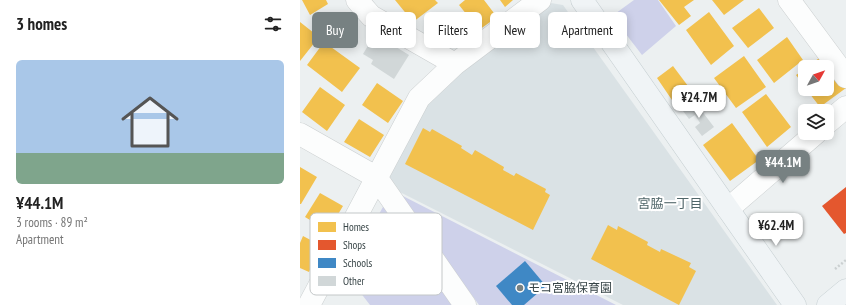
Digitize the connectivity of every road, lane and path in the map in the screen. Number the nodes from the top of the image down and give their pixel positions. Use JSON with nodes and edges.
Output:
{"nodes":[{"id":1,"x":357,"y":0,"type":"edge"},
{"id":2,"x":540,"y":0,"type":"edge"},
{"id":3,"x":582,"y":0,"type":"edge"},
{"id":4,"x":789,"y":0,"type":"edge"},
{"id":5,"x":454,"y":64,"type":"junction"},
{"id":6,"x":846,"y":77,"type":"edge"},
{"id":7,"x":846,"y":107,"type":"edge"},
{"id":8,"x":834,"y":117,"type":"edge"},
{"id":9,"x":300,"y":134,"type":"edge"},
{"id":10,"x":808,"y":140,"type":"edge"},
{"id":11,"x":376,"y":177,"type":"junction"},
{"id":12,"x":728,"y":209,"type":"junction"},
{"id":13,"x":357,"y":213,"type":"edge"},
{"id":14,"x":401,"y":213,"type":"edge"},
{"id":15,"x":442,"y":272,"type":"edge"},
{"id":16,"x":846,"y":290,"type":"edge"},
{"id":17,"x":314,"y":295,"type":"edge"},
{"id":18,"x":309,"y":305,"type":"edge"},
{"id":19,"x":465,"y":305,"type":"edge"},
{"id":20,"x":795,"y":305,"type":"edge"},
{"id":21,"x":828,"y":305,"type":"edge"}],
"edges":[{"from":1,"to":5,"type":"street"},
{"from":2,"to":5,"type":"street"},
{"from":3,"to":12,"type":"street"},
{"from":4,"to":6,"type":"street"},
{"from":5,"to":11,"type":"street"},
{"from":7,"to":8,"type":"street"},
{"from":9,"to":11,"type":"street"},
{"from":10,"to":12,"type":"street"},
{"from":11,"to":13,"type":"street"},
{"from":11,"to":14,"type":"street"},
{"from":12,"to":20,"type":"street"},
{"from":15,"to":19,"type":"street"},
{"from":16,"to":21,"type":"street"},
{"from":17,"to":18,"type":"street"}]}
